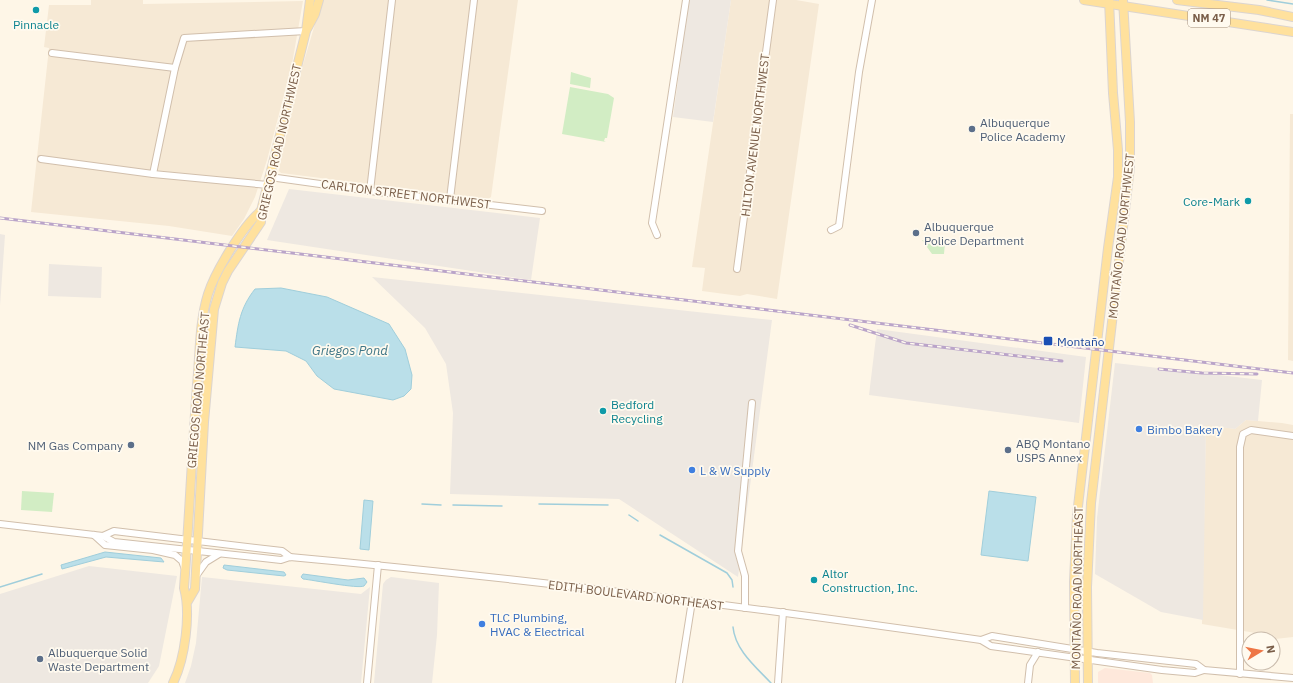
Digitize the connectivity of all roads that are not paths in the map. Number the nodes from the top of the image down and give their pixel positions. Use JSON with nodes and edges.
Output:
{"nodes":[{"id":1,"x":310,"y":0,"type":"edge"},
{"id":2,"x":319,"y":0,"type":"edge"},
{"id":3,"x":392,"y":0,"type":"edge"},
{"id":4,"x":474,"y":0,"type":"edge"},
{"id":5,"x":686,"y":0,"type":"edge"},
{"id":6,"x":773,"y":0,"type":"edge"},
{"id":7,"x":872,"y":0,"type":"edge"},
{"id":8,"x":1084,"y":0,"type":"edge"},
{"id":9,"x":1177,"y":0,"type":"edge"},
{"id":10,"x":1109,"y":2,"type":"edge"},
{"id":11,"x":1123,"y":3,"type":"edge"},
{"id":12,"x":1293,"y":17,"type":"edge"},
{"id":13,"x":306,"y":31,"type":"junction"},
{"id":14,"x":1293,"y":32,"type":"edge"},
{"id":15,"x":52,"y":53,"type":"dead end"},
{"id":16,"x":175,"y":68,"type":"junction"},
{"id":17,"x":41,"y":159,"type":"dead end"},
{"id":18,"x":153,"y":174,"type":"junction"},
{"id":19,"x":269,"y":181,"type":"junction"},
{"id":20,"x":370,"y":191,"type":"junction"},
{"id":21,"x":450,"y":199,"type":"junction"},
{"id":22,"x":542,"y":210,"type":"dead end"},
{"id":23,"x":261,"y":211,"type":"junction"},
{"id":24,"x":831,"y":230,"type":"dead end"},
{"id":25,"x":657,"y":235,"type":"dead end"},
{"id":26,"x":244,"y":248,"type":"joint"},
{"id":27,"x":738,"y":269,"type":"dead end"},
{"id":28,"x":1096,"y":350,"type":"joint"},
{"id":29,"x":1108,"y":351,"type":"joint"},
{"id":30,"x":752,"y":403,"type":"dead end"},
{"id":31,"x":1293,"y":436,"type":"edge"},
{"id":32,"x":0,"y":524,"type":"edge"},
{"id":33,"x":94,"y":535,"type":"junction"},
{"id":34,"x":103,"y":536,"type":"junction"},
{"id":35,"x":188,"y":538,"type":"junction"},
{"id":36,"x":198,"y":540,"type":"junction"},
{"id":37,"x":187,"y":550,"type":"junction"},
{"id":38,"x":197,"y":551,"type":"junction"},
{"id":39,"x":221,"y":553,"type":"junction"},
{"id":40,"x":290,"y":557,"type":"junction"},
{"id":41,"x":378,"y":565,"type":"junction"},
{"id":42,"x":186,"y":571,"type":"junction"},
{"id":43,"x":196,"y":578,"type":"junction"},
{"id":44,"x":188,"y":601,"type":"junction"},
{"id":45,"x":692,"y":601,"type":"junction"},
{"id":46,"x":745,"y":608,"type":"junction"},
{"id":47,"x":783,"y":612,"type":"junction"},
{"id":48,"x":981,"y":640,"type":"junction"},
{"id":49,"x":1074,"y":648,"type":"junction"},
{"id":50,"x":1087,"y":650,"type":"junction"},
{"id":51,"x":1038,"y":652,"type":"junction"},
{"id":52,"x":1074,"y":657,"type":"junction"},
{"id":53,"x":1087,"y":659,"type":"junction"},
{"id":54,"x":1204,"y":670,"type":"junction"},
{"id":55,"x":1240,"y":674,"type":"junction"},
{"id":56,"x":1293,"y":678,"type":"edge"},
{"id":57,"x":1266,"y":680,"type":"edge"},
{"id":58,"x":173,"y":683,"type":"edge"},
{"id":59,"x":368,"y":683,"type":"edge"},
{"id":60,"x":679,"y":683,"type":"edge"},
{"id":61,"x":778,"y":683,"type":"edge"},
{"id":62,"x":1028,"y":683,"type":"edge"},
{"id":63,"x":1075,"y":683,"type":"edge"},
{"id":64,"x":1088,"y":683,"type":"edge"}],
"edges":[{"from":1,"to":13,"type":"main road","name":"GRIEGOS ROAD NORTHWEST"},
{"from":2,"to":13,"type":"main road","name":"GRIEGOS ROAD NORTHWEST"},
{"from":3,"to":20,"type":"street"},
{"from":4,"to":21,"type":"street"},
{"from":5,"to":25,"type":"street"},
{"from":6,"to":27,"type":"street","name":"HILTON AVENUE NORTHWEST"},
{"from":7,"to":24,"type":"street"},
{"from":8,"to":10,"type":"main road","number":"NM 47"},
{"from":9,"to":12,"type":"main road","number":"NM 47"},
{"from":10,"to":11,"type":"main road","number":"NM 47"},
{"from":10,"to":28,"type":"main road","name":"MONTAÑO ROAD NORTHWEST"},
{"from":11,"to":14,"type":"main road","number":"NM 47"},
{"from":11,"to":29,"type":"main road","name":"MONTAÑO ROAD NORTHWEST"},
{"from":13,"to":16,"type":"street"},
{"from":13,"to":19,"type":"main road","name":"GRIEGOS ROAD NORTHWEST"},
{"from":15,"to":16,"type":"street"},
{"from":16,"to":18,"type":"street"},
{"from":17,"to":18,"type":"street","name":"CARLTON STREET NORTHWEST"},
{"from":18,"to":19,"type":"street","name":"CARLTON STREET NORTHWEST"},
{"from":19,"to":20,"type":"street","name":"CARLTON STREET NORTHWEST"},
{"from":19,"to":23,"type":"main road","name":"GRIEGOS ROAD NORTHWEST"},
{"from":20,"to":21,"type":"street","name":"CARLTON STREET NORTHWEST"},
{"from":21,"to":22,"type":"street","name":"CARLTON STREET NORTHWEST"},
{"from":23,"to":26,"type":"main road","name":"GRIEGOS ROAD NORTHWEST"},
{"from":23,"to":35,"type":"main road","name":"GRIEGOS ROAD NORTHEAST"},
{"from":26,"to":36,"type":"main road","name":"GRIEGOS ROAD NORTHEAST"},
{"from":28,"to":49,"type":"main road","name":"MONTAÑO ROAD NORTHEAST"},
{"from":29,"to":50,"type":"main road","name":"MONTAÑO ROAD NORTHEAST"},
{"from":30,"to":46,"type":"street"},
{"from":31,"to":55,"type":"street"},
{"from":32,"to":33,"type":"street","name":"EDITH BOULEVARD NORTHEAST"},
{"from":33,"to":34,"type":"street","name":"EDITH BOULEVARD NORTHEAST"},
{"from":33,"to":42,"type":"street"},
{"from":34,"to":35,"type":"street","name":"EDITH BOULEVARD NORTHEAST"},
{"from":34,"to":37,"type":"street","name":"EDITH BOULEVARD NORTHEAST"},
{"from":35,"to":36,"type":"street","name":"EDITH BOULEVARD NORTHEAST"},
{"from":35,"to":37,"type":"main road","name":"GRIEGOS ROAD NORTHEAST"},
{"from":36,"to":38,"type":"main road","name":"GRIEGOS ROAD NORTHEAST"},
{"from":36,"to":40,"type":"street","name":"EDITH BOULEVARD NORTHEAST"},
{"from":37,"to":38,"type":"street","name":"EDITH BOULEVARD NORTHEAST"},
{"from":37,"to":42,"type":"main road","name":"GRIEGOS ROAD NORTHEAST"},
{"from":38,"to":39,"type":"street","name":"EDITH BOULEVARD NORTHEAST"},
{"from":38,"to":43,"type":"main road","name":"GRIEGOS ROAD NORTHEAST"},
{"from":39,"to":40,"type":"street","name":"EDITH BOULEVARD NORTHEAST"},
{"from":39,"to":43,"type":"street"},
{"from":40,"to":41,"type":"street","name":"EDITH BOULEVARD NORTHEAST"},
{"from":41,"to":45,"type":"street","name":"EDITH BOULEVARD NORTHEAST"},
{"from":41,"to":59,"type":"street"},
{"from":42,"to":44,"type":"main road","name":"GRIEGOS ROAD NORTHEAST"},
{"from":43,"to":44,"type":"main road","name":"GRIEGOS ROAD NORTHEAST"},
{"from":44,"to":58,"type":"main road"},
{"from":45,"to":46,"type":"street","name":"EDITH BOULEVARD NORTHEAST"},
{"from":45,"to":60,"type":"street"},
{"from":46,"to":47,"type":"street","name":"EDITH BOULEVARD NORTHEAST"},
{"from":47,"to":48,"type":"street","name":"EDITH BOULEVARD NORTHEAST"},
{"from":47,"to":61,"type":"street"},
{"from":48,"to":49,"type":"street","name":"EDITH BOULEVARD NORTHEAST"},
{"from":48,"to":51,"type":"street","name":"EDITH BOULEVARD NORTHEAST"},
{"from":49,"to":50,"type":"street","name":"EDITH BOULEVARD NORTHEAST"},
{"from":49,"to":52,"type":"main road","name":"MONTAÑO ROAD NORTHEAST"},
{"from":50,"to":53,"type":"main road","name":"MONTAÑO ROAD NORTHEAST"},
{"from":50,"to":54,"type":"street","name":"EDITH BOULEVARD NORTHEAST"},
{"from":51,"to":52,"type":"street","name":"EDITH BOULEVARD NORTHEAST"},
{"from":51,"to":62,"type":"street"},
{"from":52,"to":53,"type":"street","name":"EDITH BOULEVARD NORTHEAST"},
{"from":52,"to":63,"type":"main road","name":"MONTAÑO ROAD NORTHEAST"},
{"from":53,"to":54,"type":"street","name":"EDITH BOULEVARD NORTHEAST"},
{"from":53,"to":64,"type":"main road","name":"MONTAÑO ROAD NORTHEAST"},
{"from":54,"to":55,"type":"street","name":"EDITH BOULEVARD NORTHEAST"},
{"from":55,"to":57,"type":"street","name":"EDITH BOULEVARD NORTHEAST"},
{"from":56,"to":57,"type":"street","name":"EDITH BOULEVARD NORTHEAST"}]}
